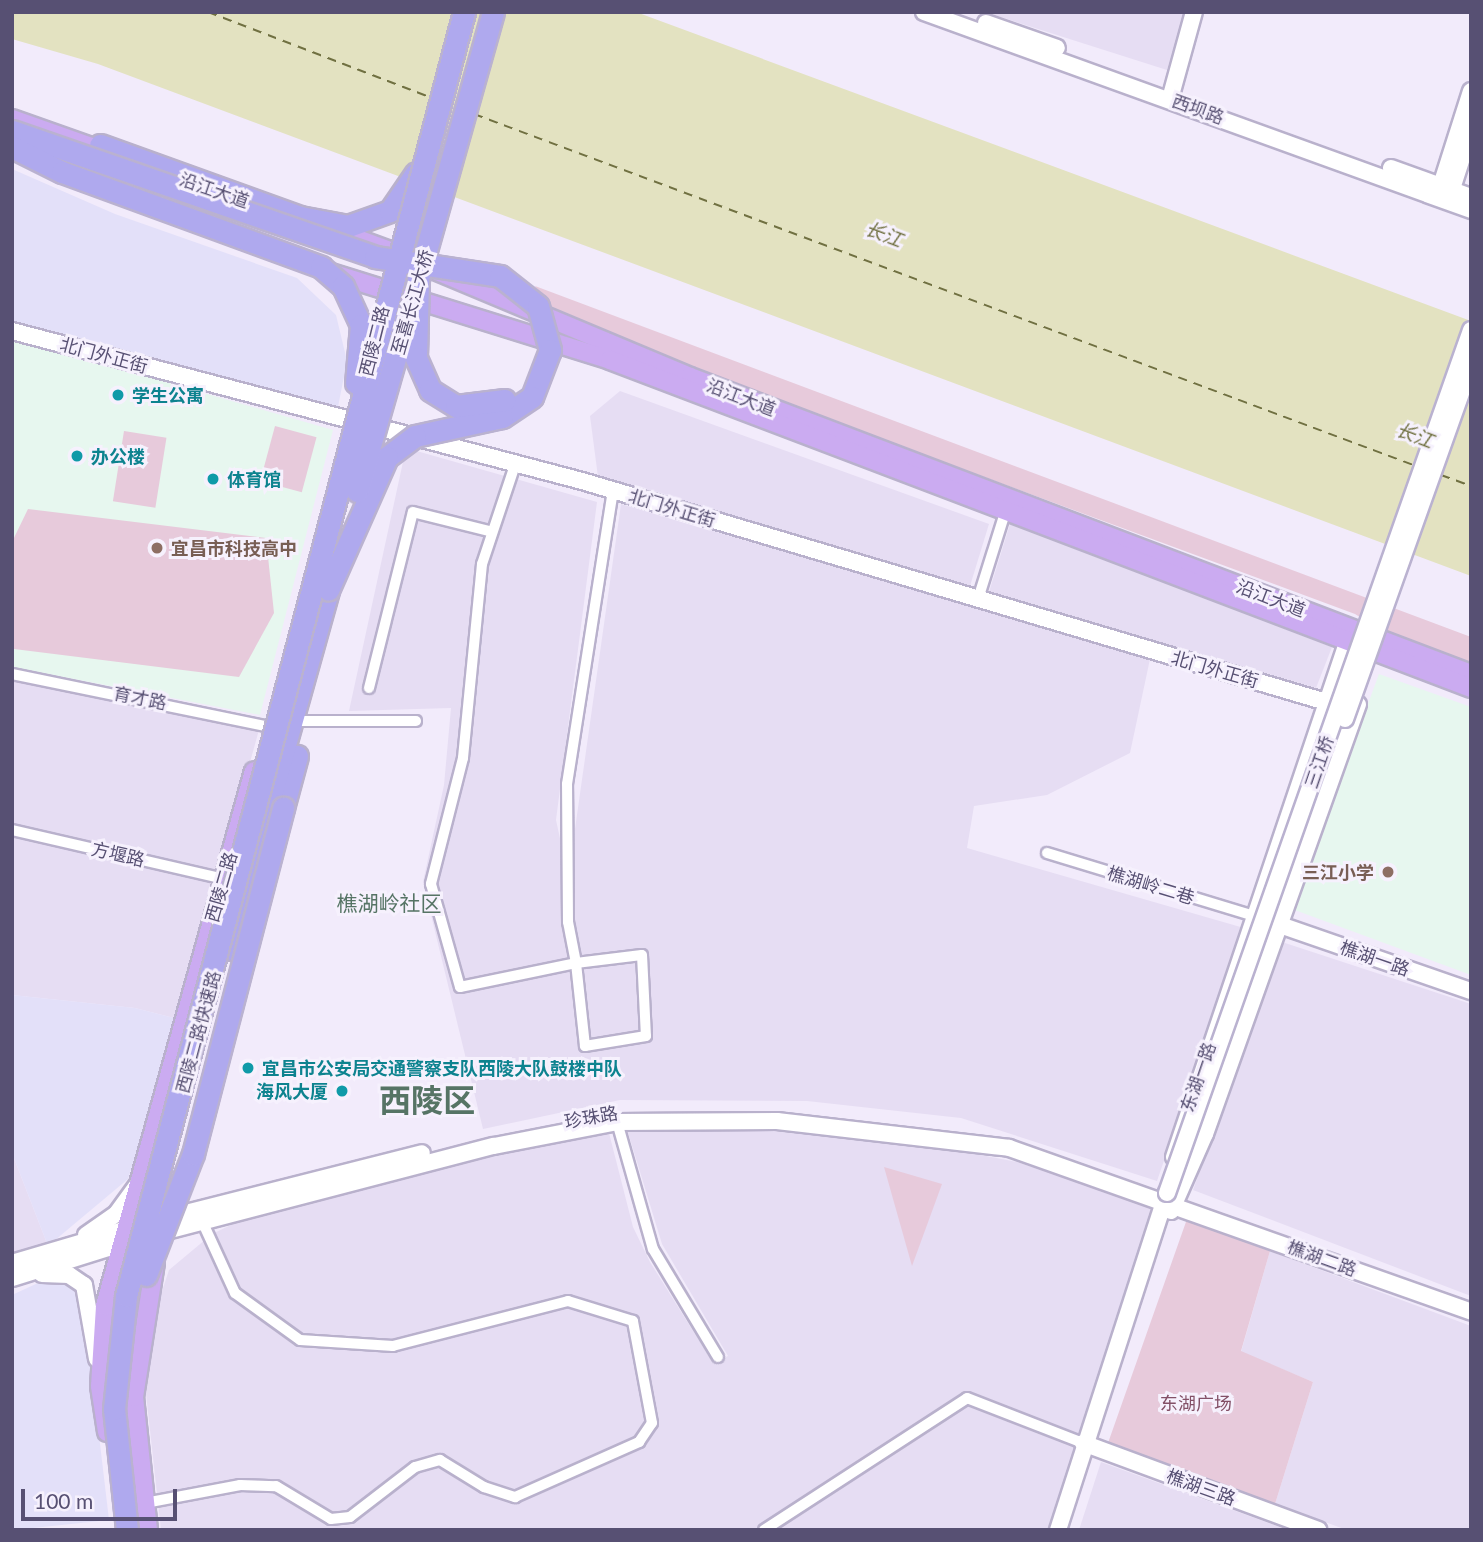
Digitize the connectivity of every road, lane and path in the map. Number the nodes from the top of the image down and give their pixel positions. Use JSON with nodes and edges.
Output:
{"nodes":[{"id":1,"x":464,"y":12,"type":"edge"},
{"id":2,"x":494,"y":12,"type":"edge"},
{"id":3,"x":923,"y":12,"type":"edge"},
{"id":4,"x":955,"y":12,"type":"edge"},
{"id":5,"x":1194,"y":12,"type":"edge"},
{"id":6,"x":1471,"y":91,"type":"edge"},
{"id":7,"x":1171,"y":94,"type":"junction"},
{"id":8,"x":12,"y":119,"type":"edge"},
{"id":9,"x":12,"y":130,"type":"edge"},
{"id":10,"x":1471,"y":130,"type":"edge"},
{"id":11,"x":430,"y":142,"type":"junction"},
{"id":12,"x":12,"y":146,"type":"edge"},
{"id":13,"x":12,"y":157,"type":"edge"},
{"id":14,"x":1444,"y":193,"type":"junction"},
{"id":15,"x":1471,"y":197,"type":"edge"},
{"id":16,"x":1471,"y":210,"type":"edge"},
{"id":17,"x":396,"y":251,"type":"junction"},
{"id":18,"x":419,"y":282,"type":"junction"},
{"id":19,"x":387,"y":291,"type":"junction"},
{"id":20,"x":1471,"y":330,"type":"edge"},
{"id":21,"x":12,"y":331,"type":"edge"},
{"id":22,"x":1471,"y":365,"type":"edge"},
{"id":23,"x":354,"y":419,"type":"junction"},
{"id":24,"x":379,"y":429,"type":"junction"},
{"id":25,"x":515,"y":465,"type":"junction"},
{"id":26,"x":613,"y":490,"type":"junction"},
{"id":27,"x":1005,"y":513,"type":"junction"},
{"id":28,"x":489,"y":531,"type":"junction"},
{"id":29,"x":327,"y":540,"type":"junction"},
{"id":30,"x":328,"y":590,"type":"junction"},
{"id":31,"x":978,"y":599,"type":"junction"},
{"id":32,"x":1350,"y":635,"type":"junction"},
{"id":33,"x":1379,"y":646,"type":"junction"},
{"id":34,"x":12,"y":674,"type":"edge"},
{"id":35,"x":1471,"y":674,"type":"edge"},
{"id":36,"x":369,"y":688,"type":"dead end"},
{"id":37,"x":1471,"y":688,"type":"edge"},
{"id":38,"x":309,"y":691,"type":"joint"},
{"id":39,"x":1326,"y":702,"type":"junction"},
{"id":40,"x":302,"y":721,"type":"junction"},
{"id":41,"x":416,"y":722,"type":"dead end"},
{"id":42,"x":266,"y":726,"type":"junction"},
{"id":43,"x":12,"y":830,"type":"edge"},
{"id":44,"x":1047,"y":853,"type":"dead end"},
{"id":45,"x":224,"y":878,"type":"junction"},
{"id":46,"x":1254,"y":916,"type":"junction"},
{"id":47,"x":1280,"y":925,"type":"junction"},
{"id":48,"x":576,"y":963,"type":"junction"},
{"id":49,"x":1471,"y":991,"type":"edge"},
{"id":50,"x":617,"y":1122,"type":"junction"},
{"id":51,"x":138,"y":1183,"type":"junction"},
{"id":52,"x":1170,"y":1199,"type":"junction"},
{"id":53,"x":202,"y":1221,"type":"junction"},
{"id":54,"x":164,"y":1225,"type":"junction"},
{"id":55,"x":123,"y":1236,"type":"junction"},
{"id":56,"x":68,"y":1245,"type":"junction"},
{"id":57,"x":12,"y":1263,"type":"edge"},
{"id":58,"x":146,"y":1275,"type":"junction"},
{"id":59,"x":12,"y":1278,"type":"edge"},
{"id":60,"x":1471,"y":1303,"type":"edge"},
{"id":61,"x":1471,"y":1312,"type":"edge"},
{"id":62,"x":719,"y":1357,"type":"dead end"},
{"id":63,"x":100,"y":1386,"type":"junction"},
{"id":64,"x":1088,"y":1445,"type":"junction"},
{"id":65,"x":145,"y":1503,"type":"junction"},
{"id":66,"x":119,"y":1530,"type":"edge"},
{"id":67,"x":127,"y":1530,"type":"edge"},
{"id":68,"x":139,"y":1530,"type":"edge"},
{"id":69,"x":148,"y":1530,"type":"edge"},
{"id":70,"x":764,"y":1530,"type":"edge"},
{"id":71,"x":1058,"y":1530,"type":"edge"},
{"id":72,"x":1068,"y":1530,"type":"edge"},
{"id":73,"x":1318,"y":1530,"type":"edge"}],
"edges":[{"from":1,"to":11,"type":"highway","name":"至喜长江大桥","bridge":true},
{"from":2,"to":18,"type":"highway","name":"至喜长江大桥","bridge":true},
{"from":3,"to":7,"type":"main road","name":"西坝路"},
{"from":4,"to":7,"type":"main road","name":"西坝路"},
{"from":5,"to":7,"type":"main road"},
{"from":6,"to":14,"type":"main road"},
{"from":7,"to":14,"type":"main road","name":"西坝路"},
{"from":8,"to":17,"type":"main road","name":"沿江大道"},
{"from":9,"to":11,"type":"highway","bridge":true},
{"from":9,"to":30,"type":"highway","bridge":true},
{"from":10,"to":14,"type":"main road"},
{"from":11,"to":29,"type":"highway","name":"至喜长江大桥","bridge":true},
{"from":12,"to":18,"type":"highway","bridge":true},
{"from":12,"to":29,"type":"highway","bridge":true},
{"from":13,"to":19,"type":"main road","name":"沿江大道"},
{"from":14,"to":15,"type":"main road","name":"西坝路"},
{"from":14,"to":16,"type":"main road","name":"西坝路"},
{"from":17,"to":18,"type":"main road","name":"沿江大道"},
{"from":17,"to":19,"type":"main road","name":"西陵二路"},
{"from":18,"to":19,"type":"main road","name":"沿江大道"},
{"from":18,"to":24,"type":"main road","name":"西陵二路"},
{"from":18,"to":27,"type":"main road","name":"沿江大道"},
{"from":18,"to":30,"type":"highway","name":"至喜长江大桥","bridge":true},
{"from":18,"to":32,"type":"main road","name":"沿江大道"},
{"from":19,"to":23,"type":"main road","name":"西陵二路"},
{"from":20,"to":52,"type":"main road","name":"三江桥","bridge":true},
{"from":21,"to":23,"type":"main road","name":"北门外正街"},
{"from":22,"to":52,"type":"main road","name":"三江桥","bridge":true},
{"from":23,"to":24,"type":"main road","name":"北门外正街"},
{"from":23,"to":42,"type":"main road","name":"西陵二路"},
{"from":24,"to":25,"type":"main road","name":"北门外正街"},
{"from":24,"to":38,"type":"main road","name":"西陵二路"},
{"from":25,"to":26,"type":"main road","name":"北门外正街"},
{"from":25,"to":28,"type":"street"},
{"from":26,"to":31,"type":"main road","name":"北门外正街"},
{"from":26,"to":48,"type":"street"},
{"from":27,"to":31,"type":"street"},
{"from":27,"to":32,"type":"main road","name":"沿江大道"},
{"from":28,"to":36,"type":"street"},
{"from":28,"to":48,"type":"street"},
{"from":29,"to":67,"type":"highway","name":"西陵二路快速路","bridge":true},
{"from":30,"to":58,"type":"highway","name":"西陵二路快速路","bridge":true},
{"from":31,"to":39,"type":"main road","name":"北门外正街"},
{"from":32,"to":33,"type":"main road","name":"沿江大道"},
{"from":32,"to":39,"type":"main road","name":"东湖一路"},
{"from":33,"to":35,"type":"main road","name":"沿江大道"},
{"from":33,"to":37,"type":"main road","name":"沿江大道"},
{"from":33,"to":47,"type":"main road"},
{"from":34,"to":42,"type":"street","name":"育才路"},
{"from":38,"to":40,"type":"highway"},
{"from":39,"to":46,"type":"main road","name":"东湖一路"},
{"from":40,"to":41,"type":"street"},
{"from":40,"to":54,"type":"main road","name":"西陵二路"},
{"from":40,"to":58,"type":"highway","bridge":true},
{"from":42,"to":45,"type":"main road","name":"西陵二路"},
{"from":43,"to":45,"type":"street","name":"方堰路"},
{"from":44,"to":46,"type":"street","name":"樵湖岭二巷"},
{"from":45,"to":51,"type":"main road","name":"西陵二路"},
{"from":46,"to":52,"type":"main road","name":"东湖一路"},
{"from":47,"to":49,"type":"main road","name":"樵湖一路"},
{"from":47,"to":52,"type":"main road"},
{"from":48,"to":48,"type":"street"},
{"from":50,"to":52,"type":"main road","name":"珍珠路"},
{"from":50,"to":53,"type":"main road","name":"珍珠路"},
{"from":50,"to":62,"type":"street"},
{"from":51,"to":55,"type":"main road","name":"西陵二路"},
{"from":51,"to":56,"type":"main road"},
{"from":52,"to":54,"type":"main road","name":"珍珠路"},
{"from":52,"to":60,"type":"main road","name":"樵湖二路"},
{"from":52,"to":61,"type":"main road","name":"樵湖二路"},
{"from":52,"to":64,"type":"main road"},
{"from":53,"to":54,"type":"main road","name":"珍珠路"},
{"from":53,"to":65,"type":"street"},
{"from":54,"to":55,"type":"main road","name":"珍珠路"},
{"from":54,"to":65,"type":"main road","name":"西陵二路"},
{"from":55,"to":56,"type":"main road","name":"珍珠路"},
{"from":55,"to":59,"type":"main road","name":"珍珠路"},
{"from":55,"to":63,"type":"main road","name":"西陵二路"},
{"from":56,"to":57,"type":"main road","name":"珍珠路"},
{"from":58,"to":68,"type":"highway","name":"西陵二路快速路"},
{"from":59,"to":63,"type":"main road"},
{"from":63,"to":66,"type":"main road","name":"西陵二路"},
{"from":64,"to":70,"type":"street"},
{"from":64,"to":71,"type":"main road"},
{"from":64,"to":72,"type":"main road"},
{"from":64,"to":73,"type":"main road","name":"樵湖三路"},
{"from":65,"to":69,"type":"main road","name":"西陵二路"}]}
